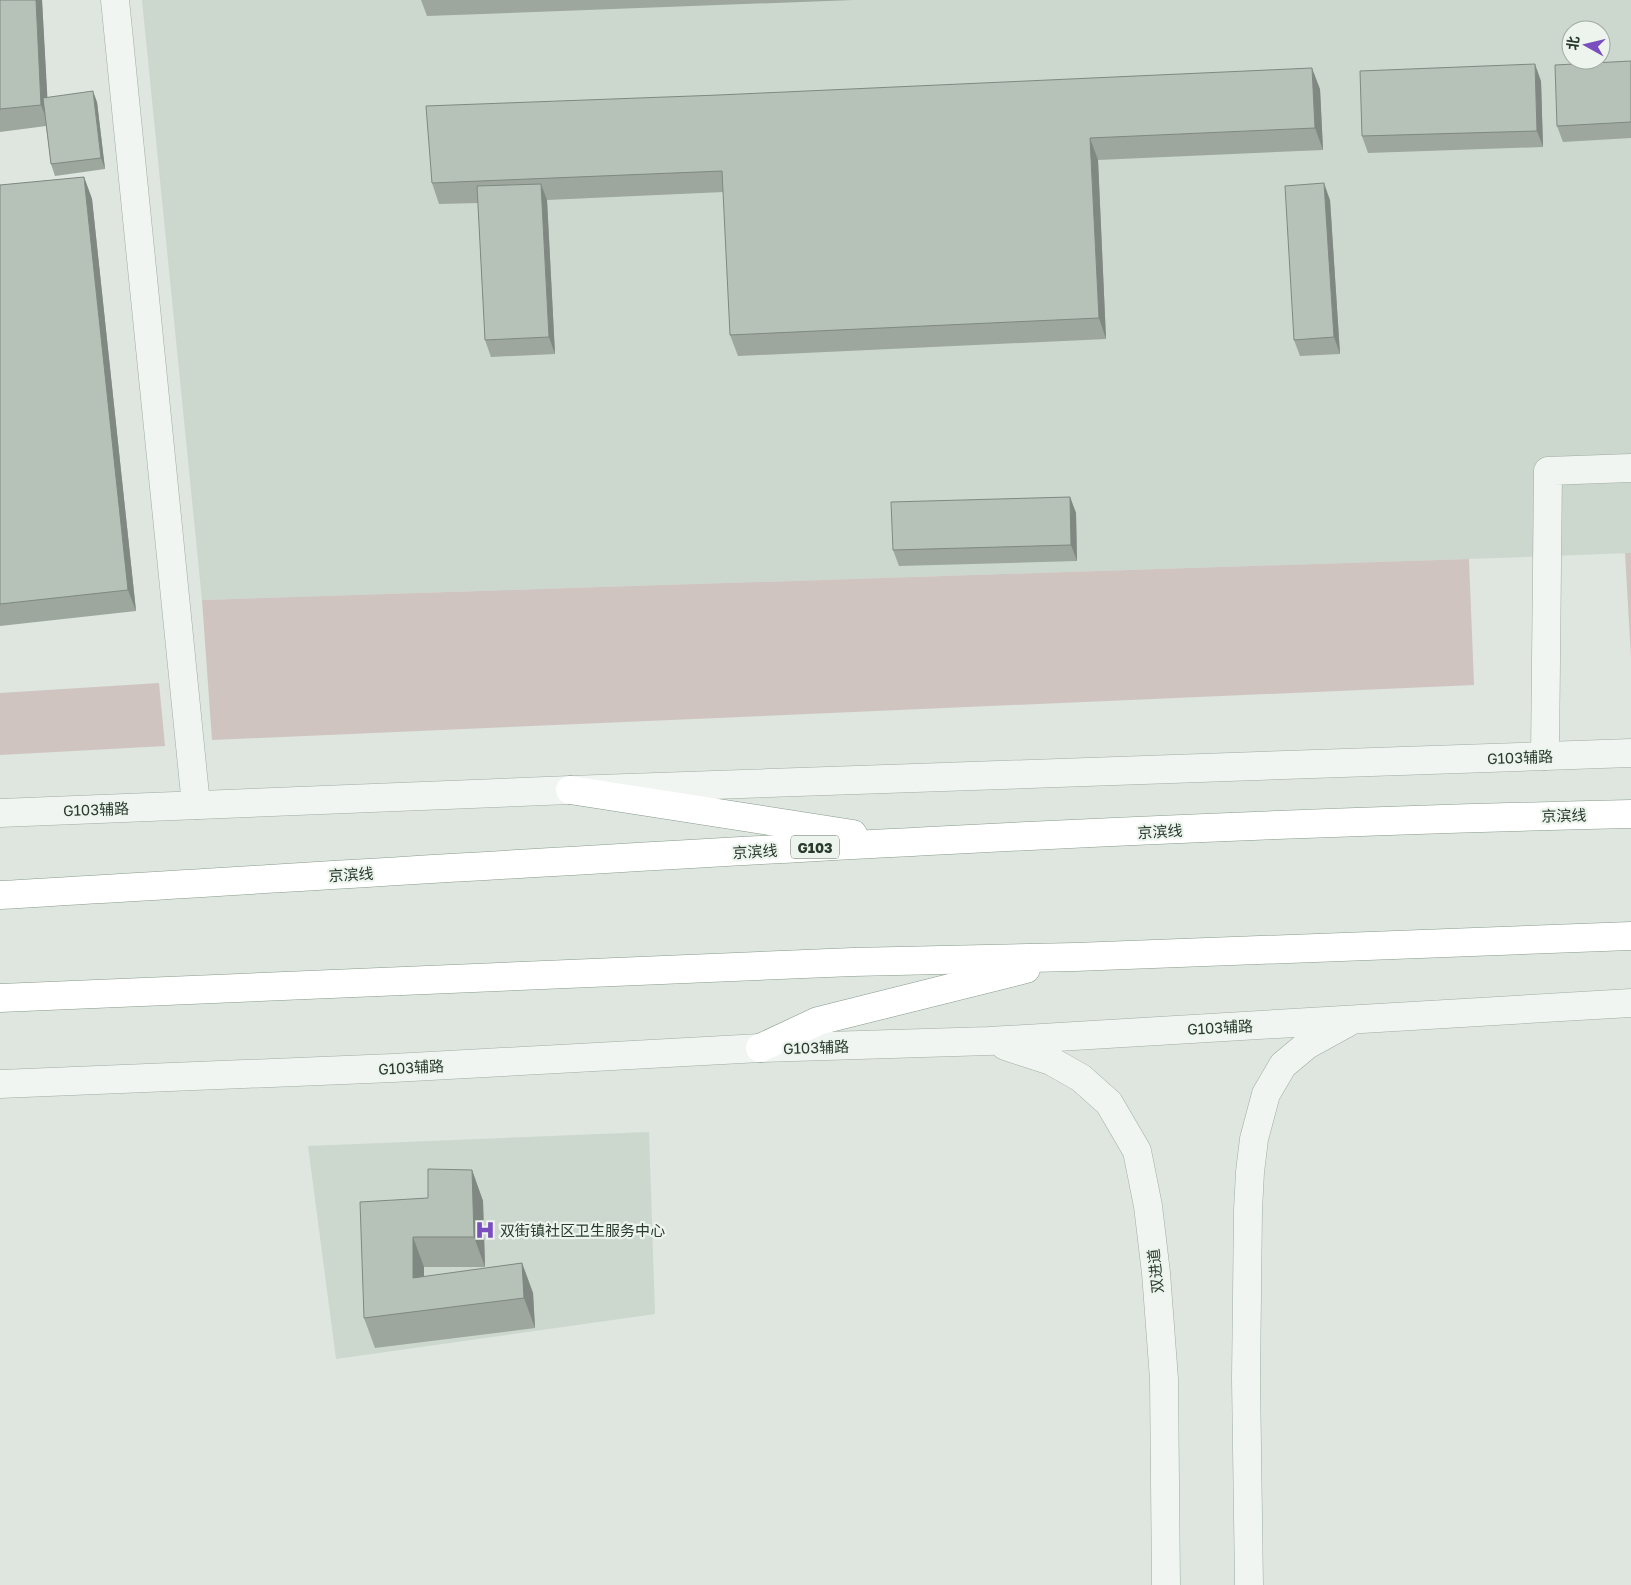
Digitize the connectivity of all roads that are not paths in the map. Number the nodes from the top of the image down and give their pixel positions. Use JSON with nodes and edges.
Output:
{"nodes":[{"id":1,"x":116,"y":0,"type":"edge"},
{"id":2,"x":1631,"y":468,"type":"edge"},
{"id":3,"x":1631,"y":753,"type":"edge"},
{"id":4,"x":1545,"y":756,"type":"junction"},
{"id":5,"x":570,"y":790,"type":"junction"},
{"id":6,"x":196,"y":805,"type":"junction"},
{"id":7,"x":0,"y":813,"type":"edge"},
{"id":8,"x":1631,"y":814,"type":"edge"},
{"id":9,"x":906,"y":842,"type":"junction"},
{"id":10,"x":0,"y":895,"type":"edge"},
{"id":11,"x":1631,"y":936,"type":"edge"},
{"id":12,"x":1075,"y":956,"type":"junction"},
{"id":13,"x":0,"y":998,"type":"edge"},
{"id":14,"x":1631,"y":1003,"type":"edge"},
{"id":15,"x":1353,"y":1020,"type":"junction"},
{"id":16,"x":989,"y":1041,"type":"junction"},
{"id":17,"x":760,"y":1048,"type":"junction"},
{"id":18,"x":0,"y":1084,"type":"edge"},
{"id":19,"x":1166,"y":1585,"type":"edge"},
{"id":20,"x":1249,"y":1585,"type":"edge"}],
"edges":[{"from":1,"to":6,"type":"street"},
{"from":2,"to":4,"type":"street"},
{"from":3,"to":4,"type":"street","name":"G103辅路"},
{"from":4,"to":5,"type":"street","name":"G103辅路"},
{"from":5,"to":6,"type":"street","name":"G103辅路"},
{"from":5,"to":9,"type":"highway"},
{"from":6,"to":7,"type":"street","name":"G103辅路"},
{"from":8,"to":9,"type":"highway","name":"京滨线","number":"G103"},
{"from":9,"to":10,"type":"highway","name":"京滨线","number":"G103"},
{"from":11,"to":12,"type":"highway"},
{"from":12,"to":13,"type":"highway"},
{"from":12,"to":17,"type":"highway"},
{"from":14,"to":15,"type":"street","name":"G103辅路"},
{"from":15,"to":16,"type":"street","name":"G103辅路"},
{"from":15,"to":20,"type":"street"},
{"from":16,"to":17,"type":"street","name":"G103辅路"},
{"from":16,"to":19,"type":"street","name":"双进道"},
{"from":17,"to":18,"type":"street","name":"G103辅路"}]}
